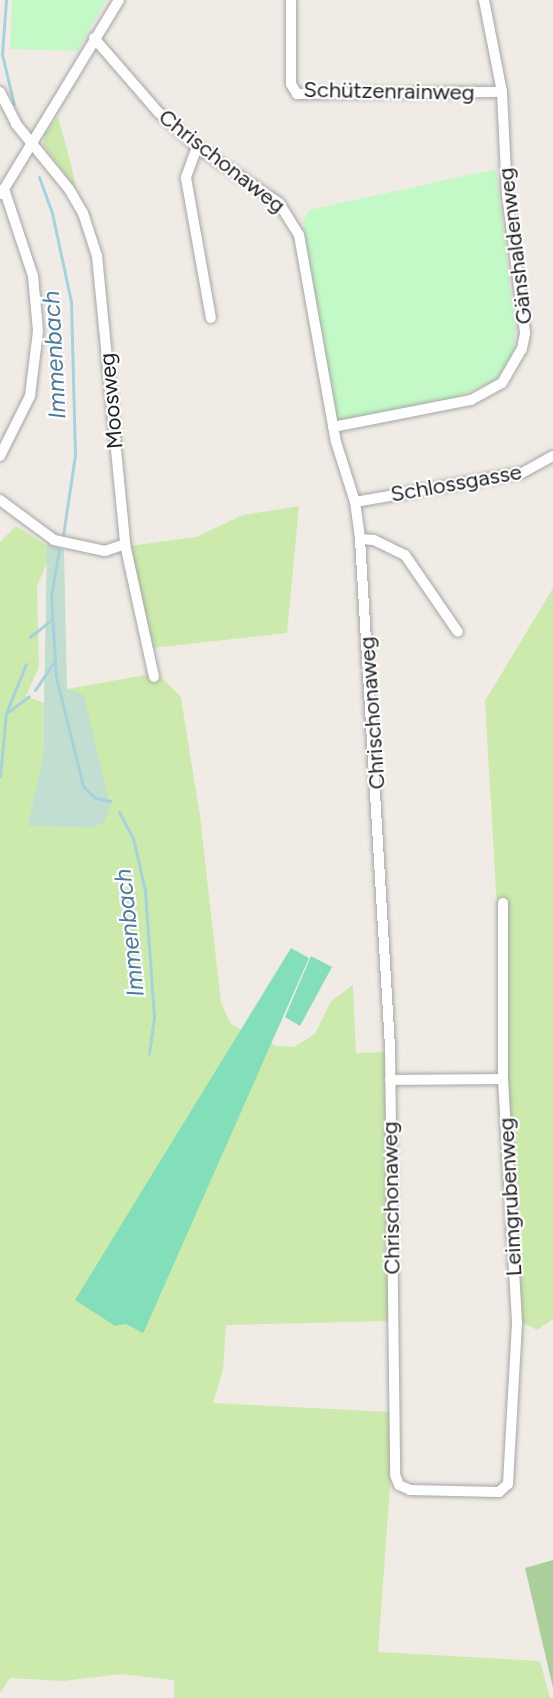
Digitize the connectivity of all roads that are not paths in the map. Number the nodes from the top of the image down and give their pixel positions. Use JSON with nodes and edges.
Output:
{"nodes":[{"id":1,"x":119,"y":0,"type":"edge"},
{"id":2,"x":291,"y":0,"type":"edge"},
{"id":3,"x":484,"y":0,"type":"edge"},
{"id":4,"x":94,"y":38,"type":"junction"},
{"id":5,"x":0,"y":92,"type":"edge"},
{"id":6,"x":502,"y":92,"type":"junction"},
{"id":7,"x":30,"y":143,"type":"junction"},
{"id":8,"x":197,"y":147,"type":"junction"},
{"id":9,"x":2,"y":192,"type":"edge"},
{"id":10,"x":211,"y":318,"type":"dead end"},
{"id":11,"x":333,"y":427,"type":"junction"},
{"id":12,"x":0,"y":456,"type":"edge"},
{"id":13,"x":553,"y":456,"type":"edge"},
{"id":14,"x":0,"y":500,"type":"edge"},
{"id":15,"x":355,"y":502,"type":"junction"},
{"id":16,"x":360,"y":539,"type":"junction"},
{"id":17,"x":125,"y":544,"type":"junction"},
{"id":18,"x":458,"y":632,"type":"dead end"},
{"id":19,"x":154,"y":677,"type":"dead end"},
{"id":20,"x":503,"y":903,"type":"dead end"},
{"id":21,"x":503,"y":1079,"type":"junction"},
{"id":22,"x":390,"y":1080,"type":"junction"},
{"id":23,"x":399,"y":1485,"type":"joint"}],
"edges":[{"from":1,"to":4,"type":"street"},
{"from":2,"to":6,"type":"street","name":"Schützenrainweg"},
{"from":3,"to":6,"type":"street","name":"Gänshaldenweg"},
{"from":4,"to":7,"type":"street"},
{"from":4,"to":8,"type":"street","name":"Chrischonaweg"},
{"from":5,"to":7,"type":"street","name":"Moosweg"},
{"from":6,"to":11,"type":"street","name":"Gänshaldenweg"},
{"from":7,"to":9,"type":"street"},
{"from":7,"to":17,"type":"street","name":"Moosweg"},
{"from":8,"to":10,"type":"street"},
{"from":8,"to":11,"type":"street","name":"Chrischonaweg"},
{"from":9,"to":12,"type":"street"},
{"from":11,"to":15,"type":"street","name":"Chrischonaweg"},
{"from":13,"to":15,"type":"street","name":"Schlossgasse"},
{"from":14,"to":17,"type":"street"},
{"from":15,"to":16,"type":"street","name":"Chrischonaweg"},
{"from":16,"to":18,"type":"street"},
{"from":16,"to":22,"type":"street","name":"Chrischonaweg"},
{"from":17,"to":19,"type":"street","name":"Moosweg"},
{"from":20,"to":21,"type":"street","name":"Leimgrubenweg"},
{"from":21,"to":22,"type":"street"},
{"from":21,"to":23,"type":"street","name":"Leimgrubenweg"},
{"from":22,"to":23,"type":"street","name":"Chrischonaweg"}]}
